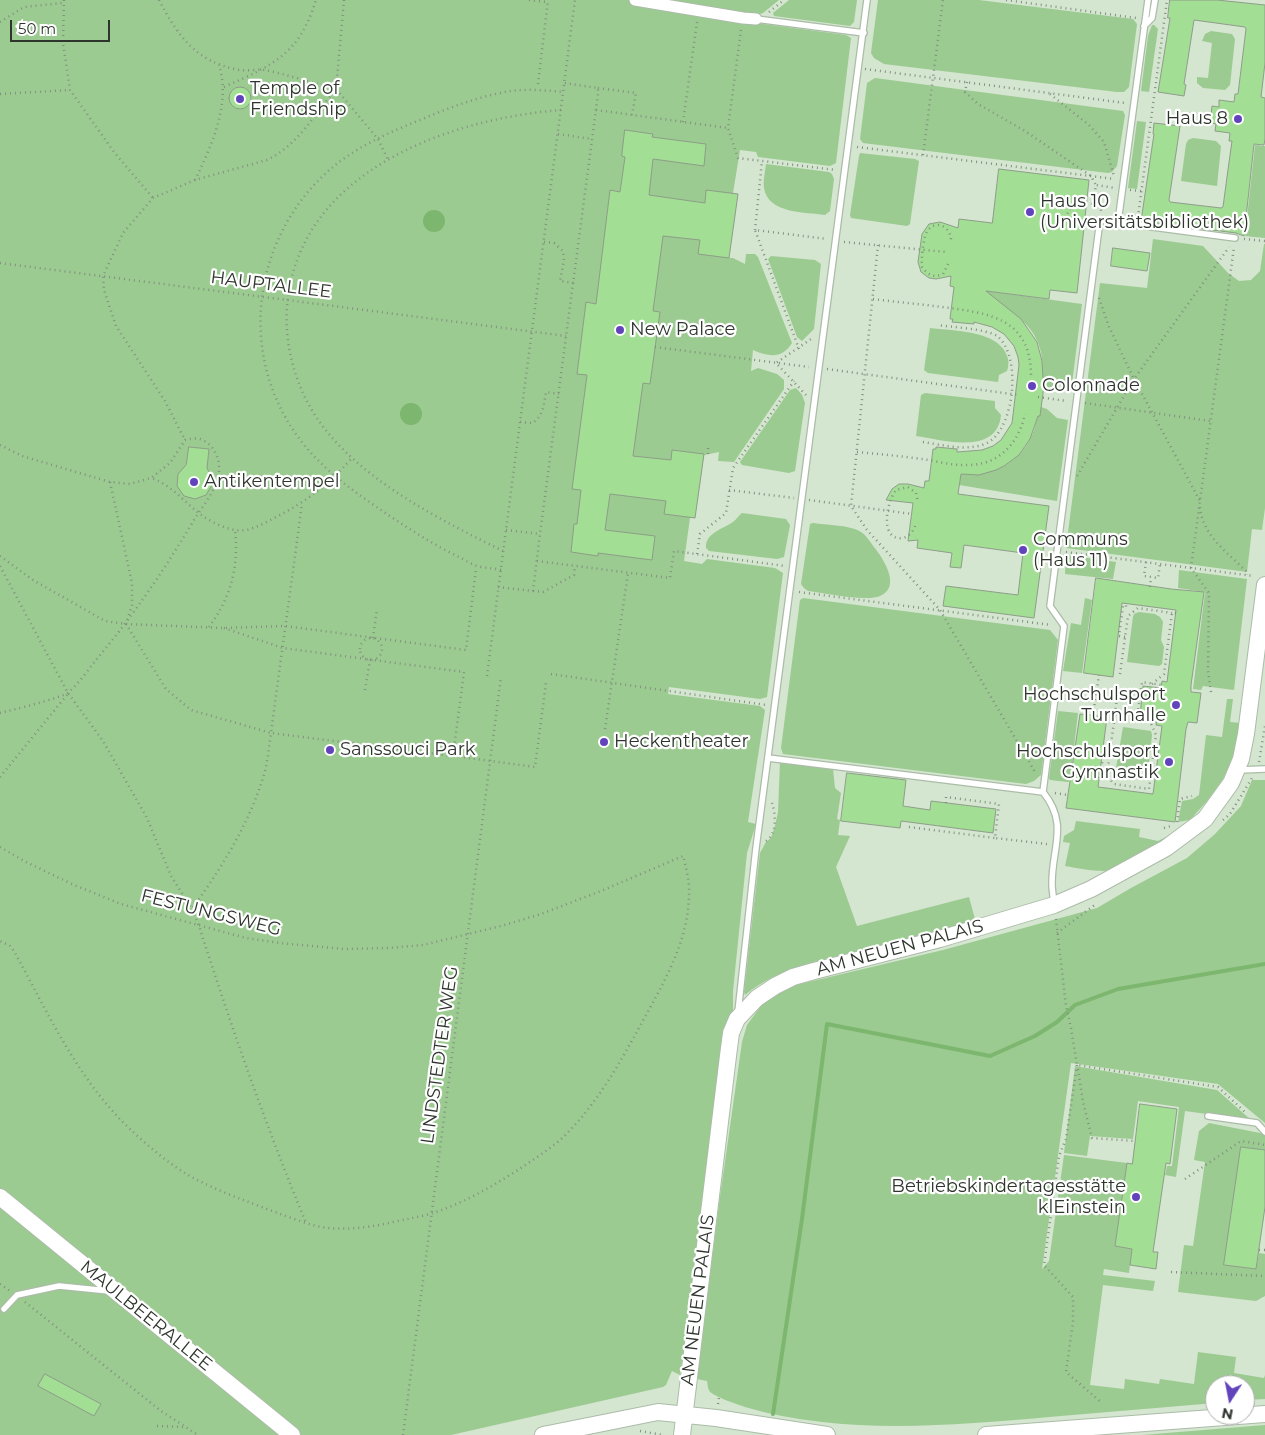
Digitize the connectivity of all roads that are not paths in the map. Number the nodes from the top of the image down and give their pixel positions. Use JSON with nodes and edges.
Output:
{"nodes":[{"id":1,"x":635,"y":0,"type":"edge"},
{"id":2,"x":868,"y":0,"type":"edge"},
{"id":3,"x":1148,"y":0,"type":"edge"},
{"id":4,"x":1155,"y":0,"type":"edge"},
{"id":5,"x":758,"y":19,"type":"joint"},
{"id":6,"x":1144,"y":26,"type":"junction"},
{"id":7,"x":864,"y":33,"type":"junction"},
{"id":8,"x":1118,"y":222,"type":"junction"},
{"id":9,"x":1235,"y":238,"type":"road end"},
{"id":10,"x":1260,"y":581,"type":"edge"},
{"id":11,"x":768,"y":758,"type":"junction"},
{"id":12,"x":1265,"y":769,"type":"edge"},
{"id":13,"x":1237,"y":771,"type":"junction"},
{"id":14,"x":1043,"y":792,"type":"junction"},
{"id":15,"x":1054,"y":905,"type":"junction"},
{"id":16,"x":737,"y":1019,"type":"junction"},
{"id":17,"x":1208,"y":1116,"type":"dead end"},
{"id":18,"x":1265,"y":1132,"type":"edge"},
{"id":19,"x":0,"y":1197,"type":"edge"},
{"id":20,"x":117,"y":1292,"type":"junction"},
{"id":21,"x":4,"y":1309,"type":"dead end"},
{"id":22,"x":683,"y":1414,"type":"junction"},
{"id":23,"x":1265,"y":1414,"type":"edge"},
{"id":24,"x":292,"y":1435,"type":"edge"},
{"id":25,"x":544,"y":1435,"type":"edge"},
{"id":26,"x":682,"y":1435,"type":"edge"},
{"id":27,"x":827,"y":1435,"type":"edge"},
{"id":28,"x":986,"y":1435,"type":"edge"}],
"edges":[{"from":1,"to":5,"type":"street"},
{"from":2,"to":7,"type":"lane"},
{"from":3,"to":6,"type":"lane"},
{"from":4,"to":6,"type":"lane"},
{"from":5,"to":7,"type":"lane"},
{"from":6,"to":8,"type":"lane"},
{"from":7,"to":11,"type":"lane"},
{"from":8,"to":9,"type":"lane"},
{"from":8,"to":14,"type":"lane"},
{"from":10,"to":13,"type":"street","name":"AM NEUEN PALAIS"},
{"from":11,"to":14,"type":"lane"},
{"from":11,"to":16,"type":"lane"},
{"from":12,"to":13,"type":"lane"},
{"from":13,"to":15,"type":"street","name":"AM NEUEN PALAIS"},
{"from":14,"to":15,"type":"lane"},
{"from":15,"to":16,"type":"street","name":"AM NEUEN PALAIS"},
{"from":16,"to":22,"type":"street","name":"AM NEUEN PALAIS"},
{"from":17,"to":18,"type":"lane"},
{"from":19,"to":20,"type":"street","name":"MAULBEERALLEE"},
{"from":20,"to":21,"type":"lane"},
{"from":20,"to":24,"type":"street","name":"MAULBEERALLEE"},
{"from":22,"to":25,"type":"street"},
{"from":22,"to":26,"type":"street","name":"AM NEUEN PALAIS"},
{"from":22,"to":27,"type":"street"},
{"from":23,"to":28,"type":"street"}]}
